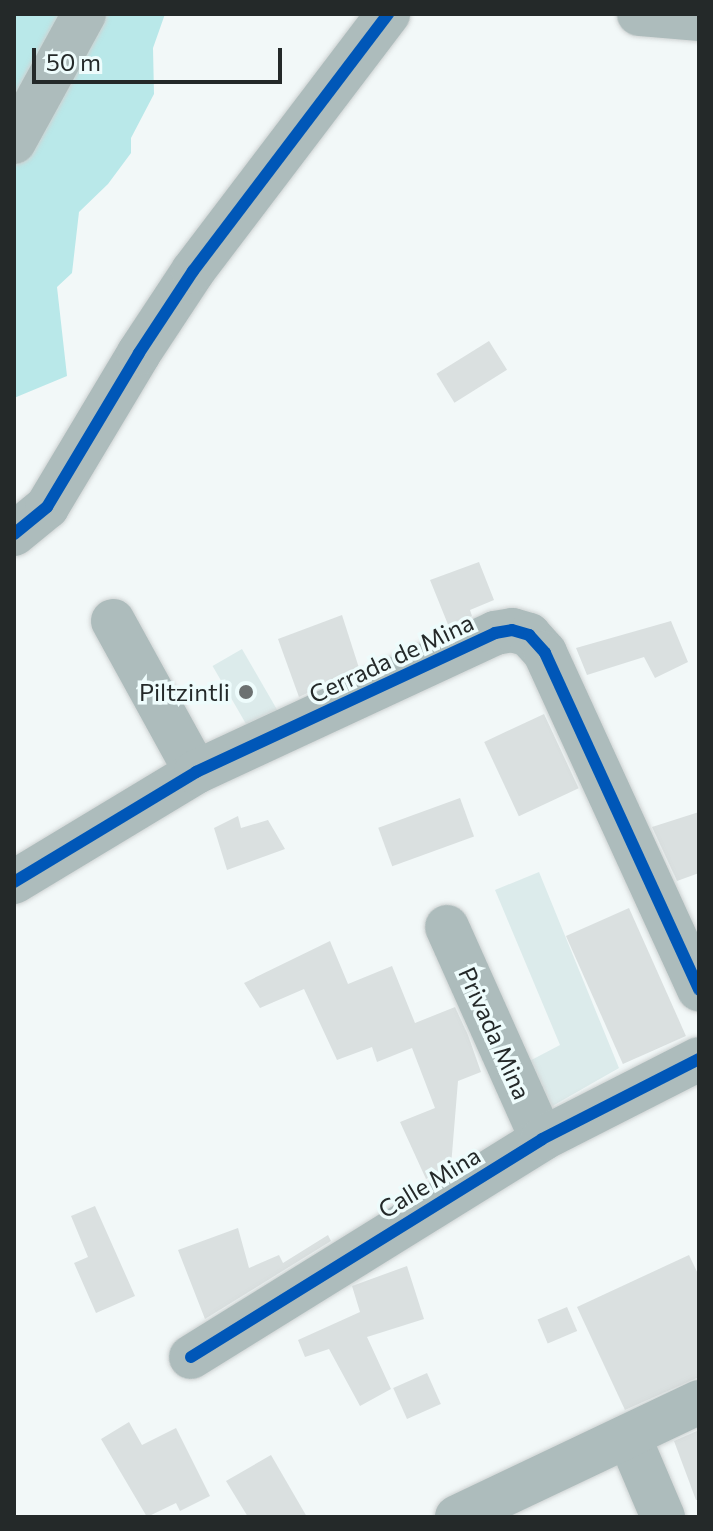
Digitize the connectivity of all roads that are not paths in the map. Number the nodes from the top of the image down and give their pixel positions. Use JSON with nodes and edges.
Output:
{"nodes":[{"id":1,"x":84,"y":14,"type":"edge"},
{"id":2,"x":388,"y":14,"type":"edge"},
{"id":3,"x":639,"y":14,"type":"edge"},
{"id":4,"x":699,"y":19,"type":"edge"},
{"id":5,"x":14,"y":142,"type":"edge"},
{"id":6,"x":14,"y":534,"type":"edge"},
{"id":7,"x":113,"y":621,"type":"dead end"},
{"id":8,"x":196,"y":772,"type":"junction"},
{"id":9,"x":14,"y":882,"type":"edge"},
{"id":10,"x":447,"y":927,"type":"dead end"},
{"id":11,"x":699,"y":989,"type":"edge"},
{"id":12,"x":699,"y":1059,"type":"edge"},
{"id":13,"x":542,"y":1139,"type":"junction"},
{"id":14,"x":191,"y":1357,"type":"dead end"},
{"id":15,"x":699,"y":1402,"type":"edge"},
{"id":16,"x":629,"y":1437,"type":"junction"},
{"id":17,"x":457,"y":1517,"type":"edge"},
{"id":18,"x":663,"y":1517,"type":"edge"}],
"edges":[{"from":1,"to":5,"type":"street"},
{"from":2,"to":6,"type":"street"},
{"from":3,"to":4,"type":"street"},
{"from":7,"to":8,"type":"street"},
{"from":8,"to":9,"type":"street","name":"Cerrada de Mina"},
{"from":8,"to":11,"type":"street","name":"Cerrada de Mina"},
{"from":10,"to":13,"type":"street","name":"Privada Mina"},
{"from":12,"to":13,"type":"street","name":"Calle Mina"},
{"from":13,"to":14,"type":"street","name":"Calle Mina"},
{"from":15,"to":16,"type":"street"},
{"from":16,"to":17,"type":"street"},
{"from":16,"to":18,"type":"street"}]}
